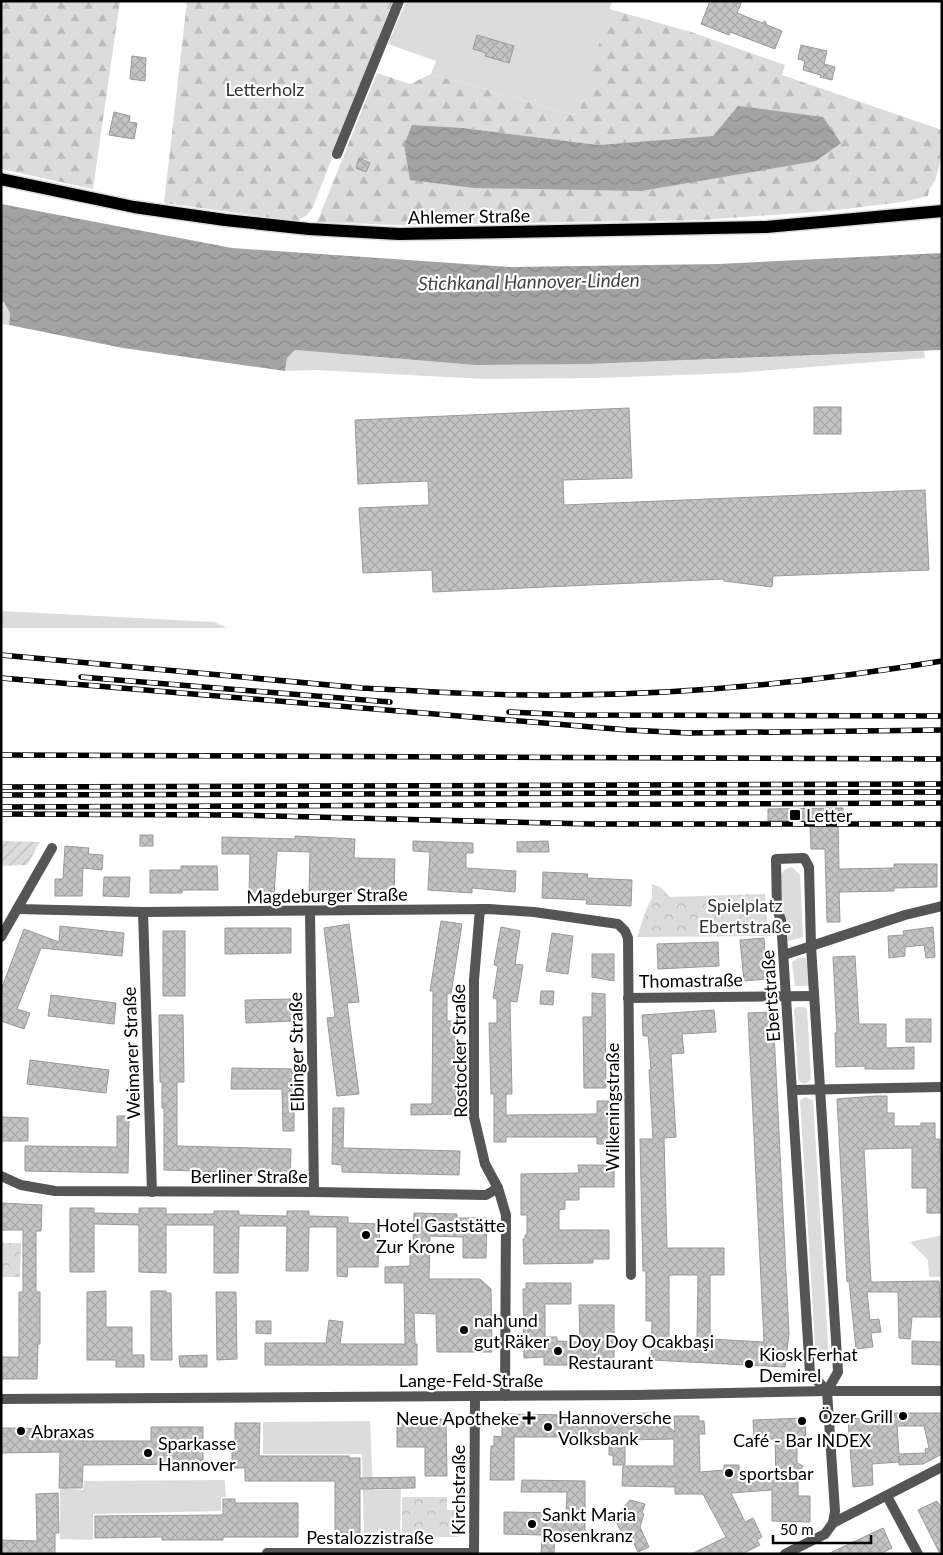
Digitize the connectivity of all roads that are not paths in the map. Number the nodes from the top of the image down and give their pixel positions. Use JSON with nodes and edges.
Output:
{"nodes":[{"id":1,"x":399,"y":1,"type":"edge"},
{"id":2,"x":337,"y":154,"type":"dead end"},
{"id":3,"x":1,"y":179,"type":"edge"},
{"id":4,"x":942,"y":211,"type":"edge"},
{"id":5,"x":52,"y":848,"type":"dead end"},
{"id":6,"x":942,"y":906,"type":"edge"},
{"id":7,"x":18,"y":908,"type":"junction"},
{"id":8,"x":480,"y":910,"type":"junction"},
{"id":9,"x":143,"y":912,"type":"junction"},
{"id":10,"x":310,"y":912,"type":"junction"},
{"id":11,"x":1,"y":937,"type":"edge"},
{"id":12,"x":628,"y":938,"type":"joint"},
{"id":13,"x":811,"y":946,"type":"junction"},
{"id":14,"x":784,"y":955,"type":"junction"},
{"id":15,"x":787,"y":995,"type":"junction"},
{"id":16,"x":814,"y":996,"type":"junction"},
{"id":17,"x":628,"y":998,"type":"junction"},
{"id":18,"x":942,"y":1087,"type":"edge"},
{"id":19,"x":820,"y":1089,"type":"junction"},
{"id":20,"x":793,"y":1090,"type":"junction"},
{"id":21,"x":1,"y":1176,"type":"edge"},
{"id":22,"x":498,"y":1188,"type":"junction"},
{"id":23,"x":152,"y":1192,"type":"junction"},
{"id":24,"x":314,"y":1192,"type":"junction"},
{"id":25,"x":631,"y":1275,"type":"dead end"},
{"id":26,"x":827,"y":1391,"type":"junction"},
{"id":27,"x":942,"y":1392,"type":"edge"},
{"id":28,"x":475,"y":1396,"type":"junction"},
{"id":29,"x":505,"y":1396,"type":"junction"},
{"id":30,"x":1,"y":1399,"type":"edge"},
{"id":31,"x":942,"y":1467,"type":"edge"},
{"id":32,"x":887,"y":1496,"type":"junction"},
{"id":33,"x":833,"y":1523,"type":"junction"},
{"id":34,"x":915,"y":1549,"type":"edge"},
{"id":35,"x":267,"y":1553,"type":"edge"},
{"id":36,"x":474,"y":1553,"type":"edge"},
{"id":37,"x":786,"y":1554,"type":"edge"}],
"edges":[{"from":1,"to":2,"type":"street"},
{"from":3,"to":4,"type":"main road","name":"Ahlemer Straße"},
{"from":5,"to":7,"type":"street"},
{"from":6,"to":13,"type":"street"},
{"from":7,"to":9,"type":"street","name":"Magdeburger Straße"},
{"from":7,"to":11,"type":"street"},
{"from":8,"to":10,"type":"street","name":"Magdeburger Straße"},
{"from":8,"to":12,"type":"street","name":"Magdeburger Straße"},
{"from":8,"to":22,"type":"street","name":"Rostocker Straße"},
{"from":9,"to":10,"type":"street","name":"Magdeburger Straße"},
{"from":9,"to":23,"type":"street","name":"Weimarer Straße"},
{"from":10,"to":24,"type":"street","name":"Elbinger Straße"},
{"from":12,"to":17,"type":"street","name":"Wilkeningstraße"},
{"from":13,"to":14,"type":"street"},
{"from":13,"to":14,"type":"street","name":"Ebertstraße"},
{"from":13,"to":16,"type":"street","name":"Ebertstraße"},
{"from":14,"to":15,"type":"street","name":"Ebertstraße"},
{"from":15,"to":16,"type":"street","name":"Thomastraße"},
{"from":15,"to":17,"type":"street","name":"Thomastraße"},
{"from":15,"to":20,"type":"street","name":"Ebertstraße"},
{"from":16,"to":19,"type":"street","name":"Ebertstraße"},
{"from":17,"to":25,"type":"street","name":"Wilkeningstraße"},
{"from":18,"to":19,"type":"street"},
{"from":19,"to":20,"type":"street"},
{"from":19,"to":26,"type":"street","name":"Ebertstraße"},
{"from":20,"to":26,"type":"street","name":"Ebertstraße"},
{"from":21,"to":23,"type":"street","name":"Berliner Straße"},
{"from":22,"to":24,"type":"street","name":"Berliner Straße"},
{"from":22,"to":29,"type":"street","name":"Rostocker Straße"},
{"from":23,"to":24,"type":"street","name":"Berliner Straße"},
{"from":26,"to":27,"type":"street","name":"Lange-Feld-Straße"},
{"from":26,"to":29,"type":"street","name":"Lange-Feld-Straße"},
{"from":26,"to":33,"type":"street","name":"Ebertstraße"},
{"from":28,"to":29,"type":"street","name":"Lange-Feld-Straße"},
{"from":28,"to":30,"type":"street","name":"Lange-Feld-Straße"},
{"from":28,"to":36,"type":"street","name":"Kirchstraße"},
{"from":31,"to":32,"type":"street"},
{"from":32,"to":33,"type":"street"},
{"from":32,"to":34,"type":"street"},
{"from":33,"to":37,"type":"street"},
{"from":35,"to":36,"type":"street","name":"Pestalozzistraße"}]}
